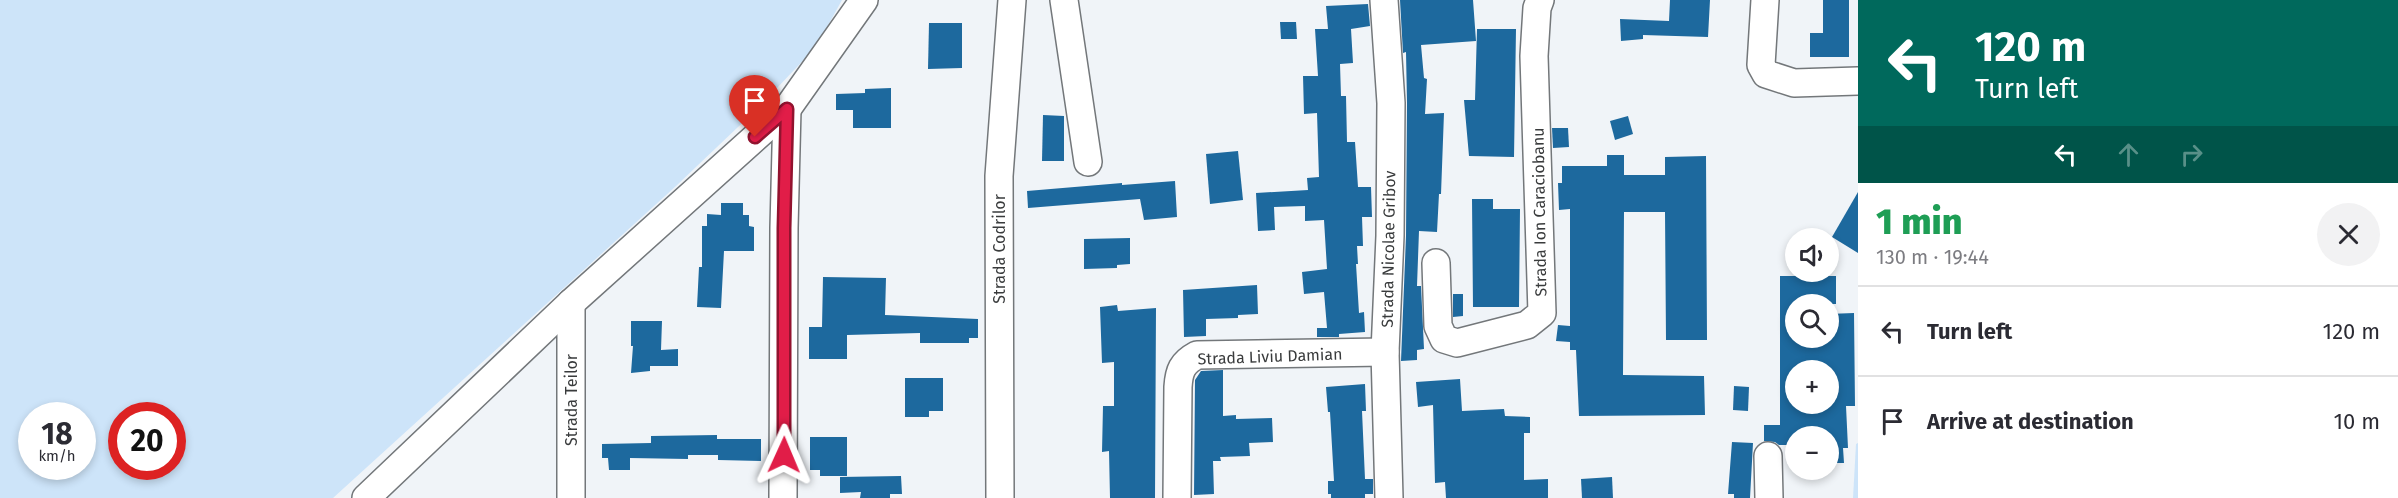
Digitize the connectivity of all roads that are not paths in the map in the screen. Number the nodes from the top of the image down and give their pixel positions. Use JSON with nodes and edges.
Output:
{"nodes":[{"id":1,"x":864,"y":0,"type":"edge"},
{"id":2,"x":1011,"y":0,"type":"edge"},
{"id":3,"x":1064,"y":0,"type":"edge"},
{"id":4,"x":1384,"y":0,"type":"edge"},
{"id":5,"x":1540,"y":0,"type":"edge"},
{"id":6,"x":1765,"y":0,"type":"edge"},
{"id":7,"x":1858,"y":81,"type":"edge"},
{"id":8,"x":787,"y":109,"type":"junction"},
{"id":9,"x":1088,"y":162,"type":"dead end"},
{"id":10,"x":1436,"y":263,"type":"dead end"},
{"id":11,"x":571,"y":303,"type":"junction"},
{"id":12,"x":1385,"y":352,"type":"junction"},
{"id":13,"x":1768,"y":456,"type":"dead end"},
{"id":14,"x":366,"y":498,"type":"edge"},
{"id":15,"x":571,"y":498,"type":"edge"},
{"id":16,"x":783,"y":498,"type":"edge"},
{"id":17,"x":1000,"y":498,"type":"edge"},
{"id":18,"x":1177,"y":498,"type":"edge"},
{"id":19,"x":1389,"y":498,"type":"edge"},
{"id":20,"x":1769,"y":498,"type":"edge"}],
"edges":[{"from":1,"to":8,"type":"street"},
{"from":2,"to":17,"type":"street","name":"Strada Codrilor"},
{"from":3,"to":9,"type":"street"},
{"from":4,"to":12,"type":"street","name":"Strada Nicolae Gribov"},
{"from":5,"to":10,"type":"street","name":"Strada Ion Caraciobanu"},
{"from":6,"to":7,"type":"street"},
{"from":8,"to":11,"type":"street"},
{"from":8,"to":16,"type":"street"},
{"from":11,"to":14,"type":"street"},
{"from":11,"to":15,"type":"street","name":"Strada Teilor"},
{"from":12,"to":18,"type":"street","name":"Strada Liviu Damian"},
{"from":12,"to":19,"type":"street","name":"Strada Nicolae Gribov"},
{"from":13,"to":20,"type":"street"}]}
